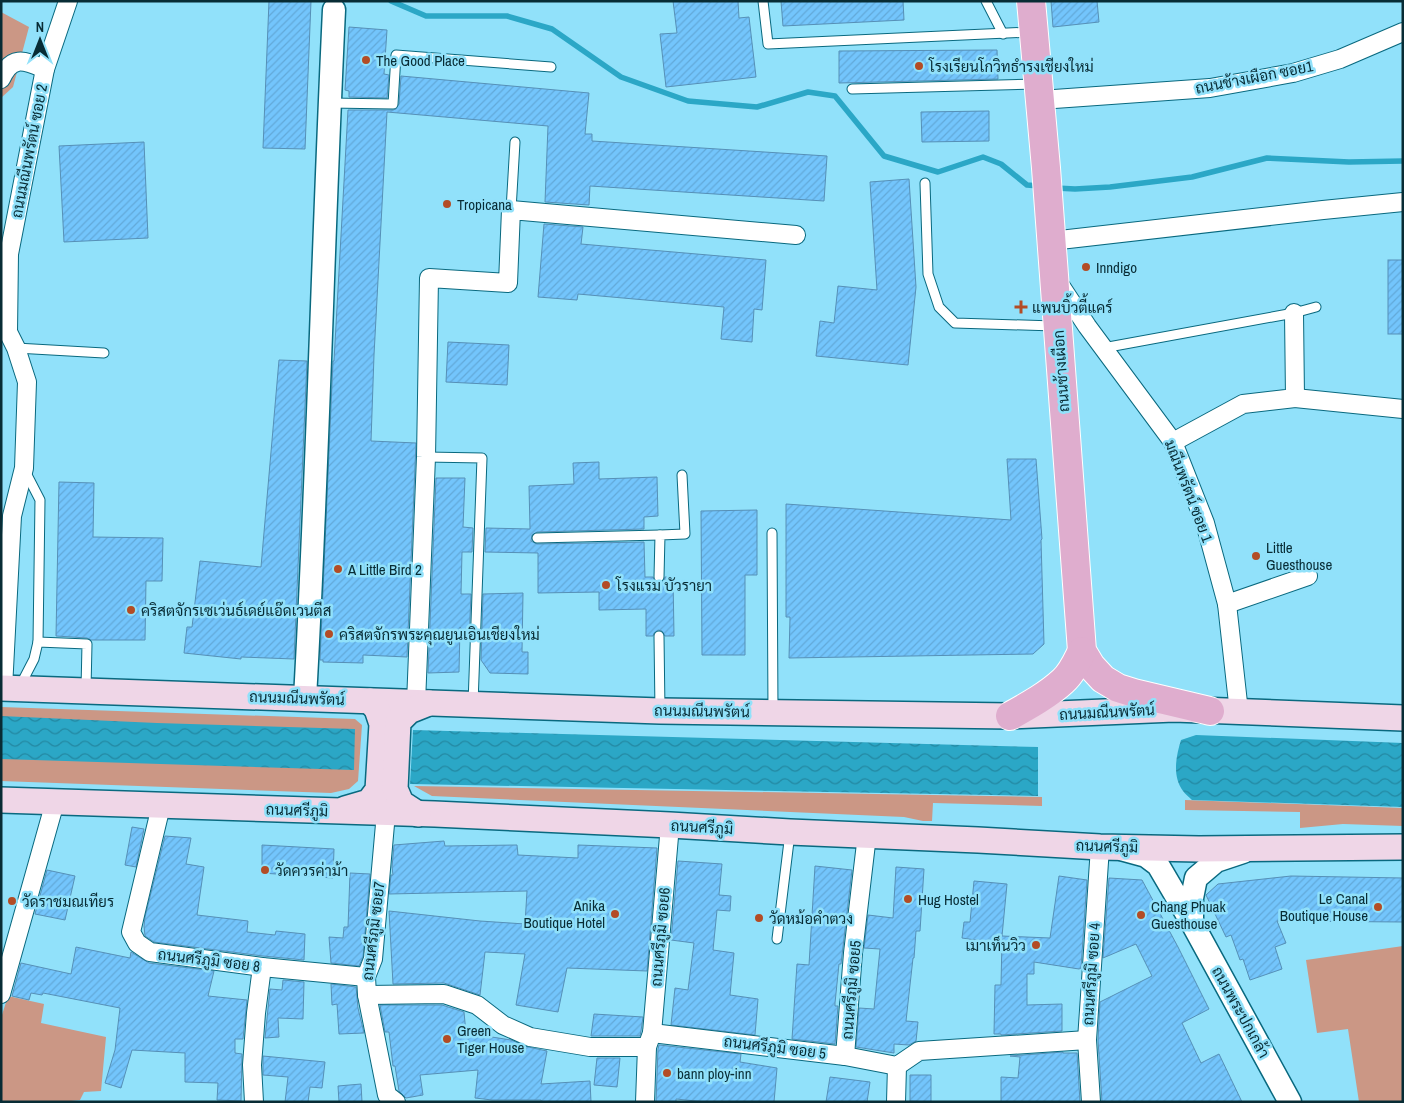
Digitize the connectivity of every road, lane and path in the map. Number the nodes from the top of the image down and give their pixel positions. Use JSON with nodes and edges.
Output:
{"nodes":[{"id":1,"x":68,"y":1,"type":"edge"},
{"id":2,"x":763,"y":1,"type":"edge"},
{"id":3,"x":986,"y":1,"type":"edge"},
{"id":4,"x":1032,"y":1,"type":"edge"},
{"id":5,"x":334,"y":10,"type":"dead end"},
{"id":6,"x":1034,"y":32,"type":"junction"},
{"id":7,"x":1403,"y":32,"type":"edge"},
{"id":8,"x":1003,"y":34,"type":"junction"},
{"id":9,"x":551,"y":67,"type":"dead end"},
{"id":10,"x":45,"y":68,"type":"junction"},
{"id":11,"x":1,"y":79,"type":"edge"},
{"id":12,"x":852,"y":89,"type":"dead end"},
{"id":13,"x":1039,"y":92,"type":"junction"},
{"id":14,"x":330,"y":103,"type":"junction"},
{"id":15,"x":515,"y":142,"type":"dead end"},
{"id":16,"x":926,"y":183,"type":"dead end"},
{"id":17,"x":1403,"y":202,"type":"edge"},
{"id":18,"x":511,"y":210,"type":"junction"},
{"id":19,"x":796,"y":235,"type":"dead end"},
{"id":20,"x":1051,"y":241,"type":"junction"},
{"id":21,"x":1053,"y":274,"type":"junction"},
{"id":22,"x":1316,"y":307,"type":"dead end"},
{"id":23,"x":1294,"y":312,"type":"junction"},
{"id":24,"x":1057,"y":326,"type":"junction"},
{"id":25,"x":16,"y":348,"type":"junction"},
{"id":26,"x":1103,"y":348,"type":"junction"},
{"id":27,"x":104,"y":353,"type":"dead end"},
{"id":28,"x":1295,"y":398,"type":"junction"},
{"id":29,"x":1403,"y":409,"type":"edge"},
{"id":30,"x":1173,"y":442,"type":"junction"},
{"id":31,"x":426,"y":457,"type":"junction"},
{"id":32,"x":24,"y":468,"type":"junction"},
{"id":33,"x":682,"y":475,"type":"dead end"},
{"id":34,"x":6,"y":516,"type":"edge"},
{"id":35,"x":772,"y":532,"type":"dead end"},
{"id":36,"x":660,"y":535,"type":"junction"},
{"id":37,"x":537,"y":538,"type":"dead end"},
{"id":38,"x":1308,"y":576,"type":"dead end"},
{"id":39,"x":659,"y":577,"type":"dead end"},
{"id":40,"x":1227,"y":604,"type":"junction"},
{"id":41,"x":659,"y":636,"type":"dead end"},
{"id":42,"x":38,"y":642,"type":"junction"},
{"id":43,"x":1082,"y":651,"type":"junction"},
{"id":44,"x":8,"y":688,"type":"edge"},
{"id":45,"x":86,"y":691,"type":"junction"},
{"id":46,"x":305,"y":698,"type":"junction"},
{"id":47,"x":370,"y":701,"type":"junction"},
{"id":48,"x":423,"y":703,"type":"junction"},
{"id":49,"x":473,"y":704,"type":"junction"},
{"id":50,"x":660,"y":711,"type":"junction"},
{"id":51,"x":1210,"y":711,"type":"junction"},
{"id":52,"x":773,"y":712,"type":"junction"},
{"id":53,"x":1238,"y":712,"type":"junction"},
{"id":54,"x":1010,"y":716,"type":"junction"},
{"id":55,"x":1403,"y":718,"type":"edge"},
{"id":56,"x":390,"y":723,"type":"junction"},
{"id":57,"x":386,"y":790,"type":"junction"},
{"id":58,"x":1,"y":800,"type":"edge"},
{"id":59,"x":55,"y":802,"type":"junction"},
{"id":60,"x":161,"y":806,"type":"junction"},
{"id":61,"x":332,"y":811,"type":"junction"},
{"id":62,"x":386,"y":813,"type":"junction"},
{"id":63,"x":418,"y":814,"type":"junction"},
{"id":64,"x":670,"y":825,"type":"junction"},
{"id":65,"x":790,"y":832,"type":"junction"},
{"id":66,"x":866,"y":835,"type":"junction"},
{"id":67,"x":1100,"y":847,"type":"junction"},
{"id":68,"x":1403,"y":847,"type":"edge"},
{"id":69,"x":1253,"y":849,"type":"junction"},
{"id":70,"x":1192,"y":923,"type":"junction"},
{"id":71,"x":777,"y":939,"type":"dead end"},
{"id":72,"x":262,"y":967,"type":"junction"},
{"id":73,"x":366,"y":977,"type":"junction"},
{"id":74,"x":1,"y":994,"type":"edge"},
{"id":75,"x":367,"y":995,"type":"junction"},
{"id":76,"x":650,"y":1040,"type":"junction"},
{"id":77,"x":1086,"y":1040,"type":"junction"},
{"id":78,"x":845,"y":1056,"type":"junction"},
{"id":79,"x":897,"y":1066,"type":"junction"},
{"id":80,"x":254,"y":1102,"type":"edge"},
{"id":81,"x":396,"y":1102,"type":"edge"},
{"id":82,"x":645,"y":1102,"type":"edge"},
{"id":83,"x":896,"y":1102,"type":"edge"},
{"id":84,"x":1090,"y":1102,"type":"edge"},
{"id":85,"x":1290,"y":1102,"type":"edge"}],
"edges":[{"from":1,"to":10,"type":"street","name":"ถนนมณีนพรัตน์ ซอย 2"},
{"from":2,"to":8,"type":"lane"},
{"from":3,"to":8,"type":"lane"},
{"from":4,"to":6,"type":"main road","name":"ถนนช้างเผือก"},
{"from":5,"to":14,"type":"street"},
{"from":6,"to":8,"type":"lane"},
{"from":6,"to":13,"type":"main road","name":"ถนนช้างเผือก"},
{"from":7,"to":13,"type":"street","name":"ถนนช้างเผือก ซอย1"},
{"from":9,"to":14,"type":"lane"},
{"from":10,"to":11,"type":"street"},
{"from":10,"to":25,"type":"street","name":"ถนนมณีนพรัตน์ ซอย 2"},
{"from":12,"to":13,"type":"lane"},
{"from":13,"to":20,"type":"main road","name":"ถนนช้างเผือก"},
{"from":14,"to":46,"type":"street"},
{"from":15,"to":18,"type":"lane"},
{"from":16,"to":24,"type":"lane"},
{"from":17,"to":20,"type":"street"},
{"from":18,"to":19,"type":"street"},
{"from":18,"to":31,"type":"street"},
{"from":20,"to":21,"type":"main road","name":"ถนนช้างเผือก"},
{"from":21,"to":24,"type":"main road","name":"ถนนช้างเผือก"},
{"from":21,"to":26,"type":"street","name":"มณีนพรัตน์ ซอย 1"},
{"from":22,"to":23,"type":"lane"},
{"from":23,"to":26,"type":"lane"},
{"from":23,"to":28,"type":"street"},
{"from":24,"to":43,"type":"main road","name":"ถนนช้างเผือก"},
{"from":25,"to":27,"type":"lane"},
{"from":25,"to":32,"type":"street","name":"ถนนมณีนพรัตน์ ซอย 2"},
{"from":26,"to":30,"type":"street","name":"มณีนพรัตน์ ซอย 1"},
{"from":28,"to":29,"type":"street"},
{"from":28,"to":30,"type":"street"},
{"from":30,"to":40,"type":"street","name":"มณีนพรัตน์ ซอย 1"},
{"from":31,"to":48,"type":"street"},
{"from":31,"to":49,"type":"lane"},
{"from":32,"to":34,"type":"street","name":"ถนนมณีนพรัตน์ ซอย 2"},
{"from":32,"to":42,"type":"lane"},
{"from":33,"to":36,"type":"lane"},
{"from":34,"to":44,"type":"street","name":"ถนนมณีนพรัตน์ ซอย 2"},
{"from":35,"to":52,"type":"lane"},
{"from":36,"to":37,"type":"lane"},
{"from":36,"to":39,"type":"lane"},
{"from":38,"to":40,"type":"street"},
{"from":40,"to":53,"type":"street","name":"มณีนพรัตน์ ซอย 1"},
{"from":41,"to":50,"type":"lane"},
{"from":42,"to":44,"type":"lane"},
{"from":42,"to":45,"type":"lane"},
{"from":43,"to":51,"type":"main road"},
{"from":43,"to":54,"type":"main road"},
{"from":44,"to":45,"type":"main road","name":"ถนนมณีนพรัตน์"},
{"from":45,"to":46,"type":"main road","name":"ถนนมณีนพรัตน์"},
{"from":46,"to":47,"type":"main road","name":"ถนนมณีนพรัตน์"},
{"from":47,"to":48,"type":"main road","name":"ถนนมณีนพรัตน์"},
{"from":47,"to":56,"type":"main road"},
{"from":48,"to":49,"type":"main road","name":"ถนนมณีนพรัตน์"},
{"from":48,"to":56,"type":"main road"},
{"from":49,"to":50,"type":"main road","name":"ถนนมณีนพรัตน์"},
{"from":50,"to":52,"type":"main road","name":"ถนนมณีนพรัตน์"},
{"from":51,"to":53,"type":"main road","name":"ถนนมณีนพรัตน์"},
{"from":51,"to":54,"type":"main road","name":"ถนนมณีนพรัตน์"},
{"from":52,"to":54,"type":"main road","name":"ถนนมณีนพรัตน์"},
{"from":53,"to":55,"type":"main road","name":"ถนนมณีนพรัตน์"},
{"from":56,"to":57,"type":"main road"},
{"from":57,"to":61,"type":"main road"},
{"from":57,"to":63,"type":"main road"},
{"from":58,"to":59,"type":"main road","name":"ถนนศรีภูมิ"},
{"from":59,"to":60,"type":"main road","name":"ถนนศรีภูมิ"},
{"from":59,"to":74,"type":"street"},
{"from":60,"to":61,"type":"main road","name":"ถนนศรีภูมิ"},
{"from":60,"to":72,"type":"street","name":"ถนนศรีภูมิ ซอย 8"},
{"from":61,"to":62,"type":"main road","name":"ถนนศรีภูมิ"},
{"from":62,"to":63,"type":"main road","name":"ถนนศรีภูมิ"},
{"from":62,"to":73,"type":"street","name":"ถนนศรีภูมิ ซอย7"},
{"from":63,"to":64,"type":"main road","name":"ถนนศรีภูมิ"},
{"from":64,"to":65,"type":"main road","name":"ถนนศรีภูมิ"},
{"from":64,"to":76,"type":"street","name":"ถนนศรีภูมิ ซอย6"},
{"from":65,"to":66,"type":"main road","name":"ถนนศรีภูมิ"},
{"from":65,"to":71,"type":"lane"},
{"from":66,"to":67,"type":"main road","name":"ถนนศรีภูมิ"},
{"from":66,"to":78,"type":"street","name":"ถนนศรีภูมิ ซอย5"},
{"from":67,"to":69,"type":"main road","name":"ถนนศรีภูมิ"},
{"from":67,"to":70,"type":"street","name":"ถนนพระปกเกล้า"},
{"from":67,"to":77,"type":"street","name":"ถนนศรีภูมิ ซอย 4"},
{"from":68,"to":69,"type":"main road","name":"ถนนศรีภูมิ"},
{"from":69,"to":70,"type":"street","name":"ถนนพระปกเกล้า"},
{"from":70,"to":85,"type":"street","name":"ถนนพระปกเกล้า"},
{"from":72,"to":73,"type":"street","name":"ถนนศรีภูมิ ซอย 8"},
{"from":72,"to":80,"type":"street"},
{"from":73,"to":75,"type":"street","name":"ถนนศรีภูมิ ซอย7"},
{"from":75,"to":76,"type":"street","name":"ถนนศรีภูมิ ซอย 5"},
{"from":75,"to":81,"type":"street","name":"ถนนศรีภูมิ ซอย7"},
{"from":76,"to":78,"type":"street","name":"ถนนศรีภูมิ ซอย 5"},
{"from":76,"to":82,"type":"street","name":"ถนนศรีภูมิ ซอย6"},
{"from":77,"to":79,"type":"street"},
{"from":77,"to":84,"type":"street","name":"ถนนศรีภูมิ ซอย 4"},
{"from":78,"to":79,"type":"street","name":"ถนนศรีภูมิ ซอย 5"},
{"from":79,"to":83,"type":"street"}]}
